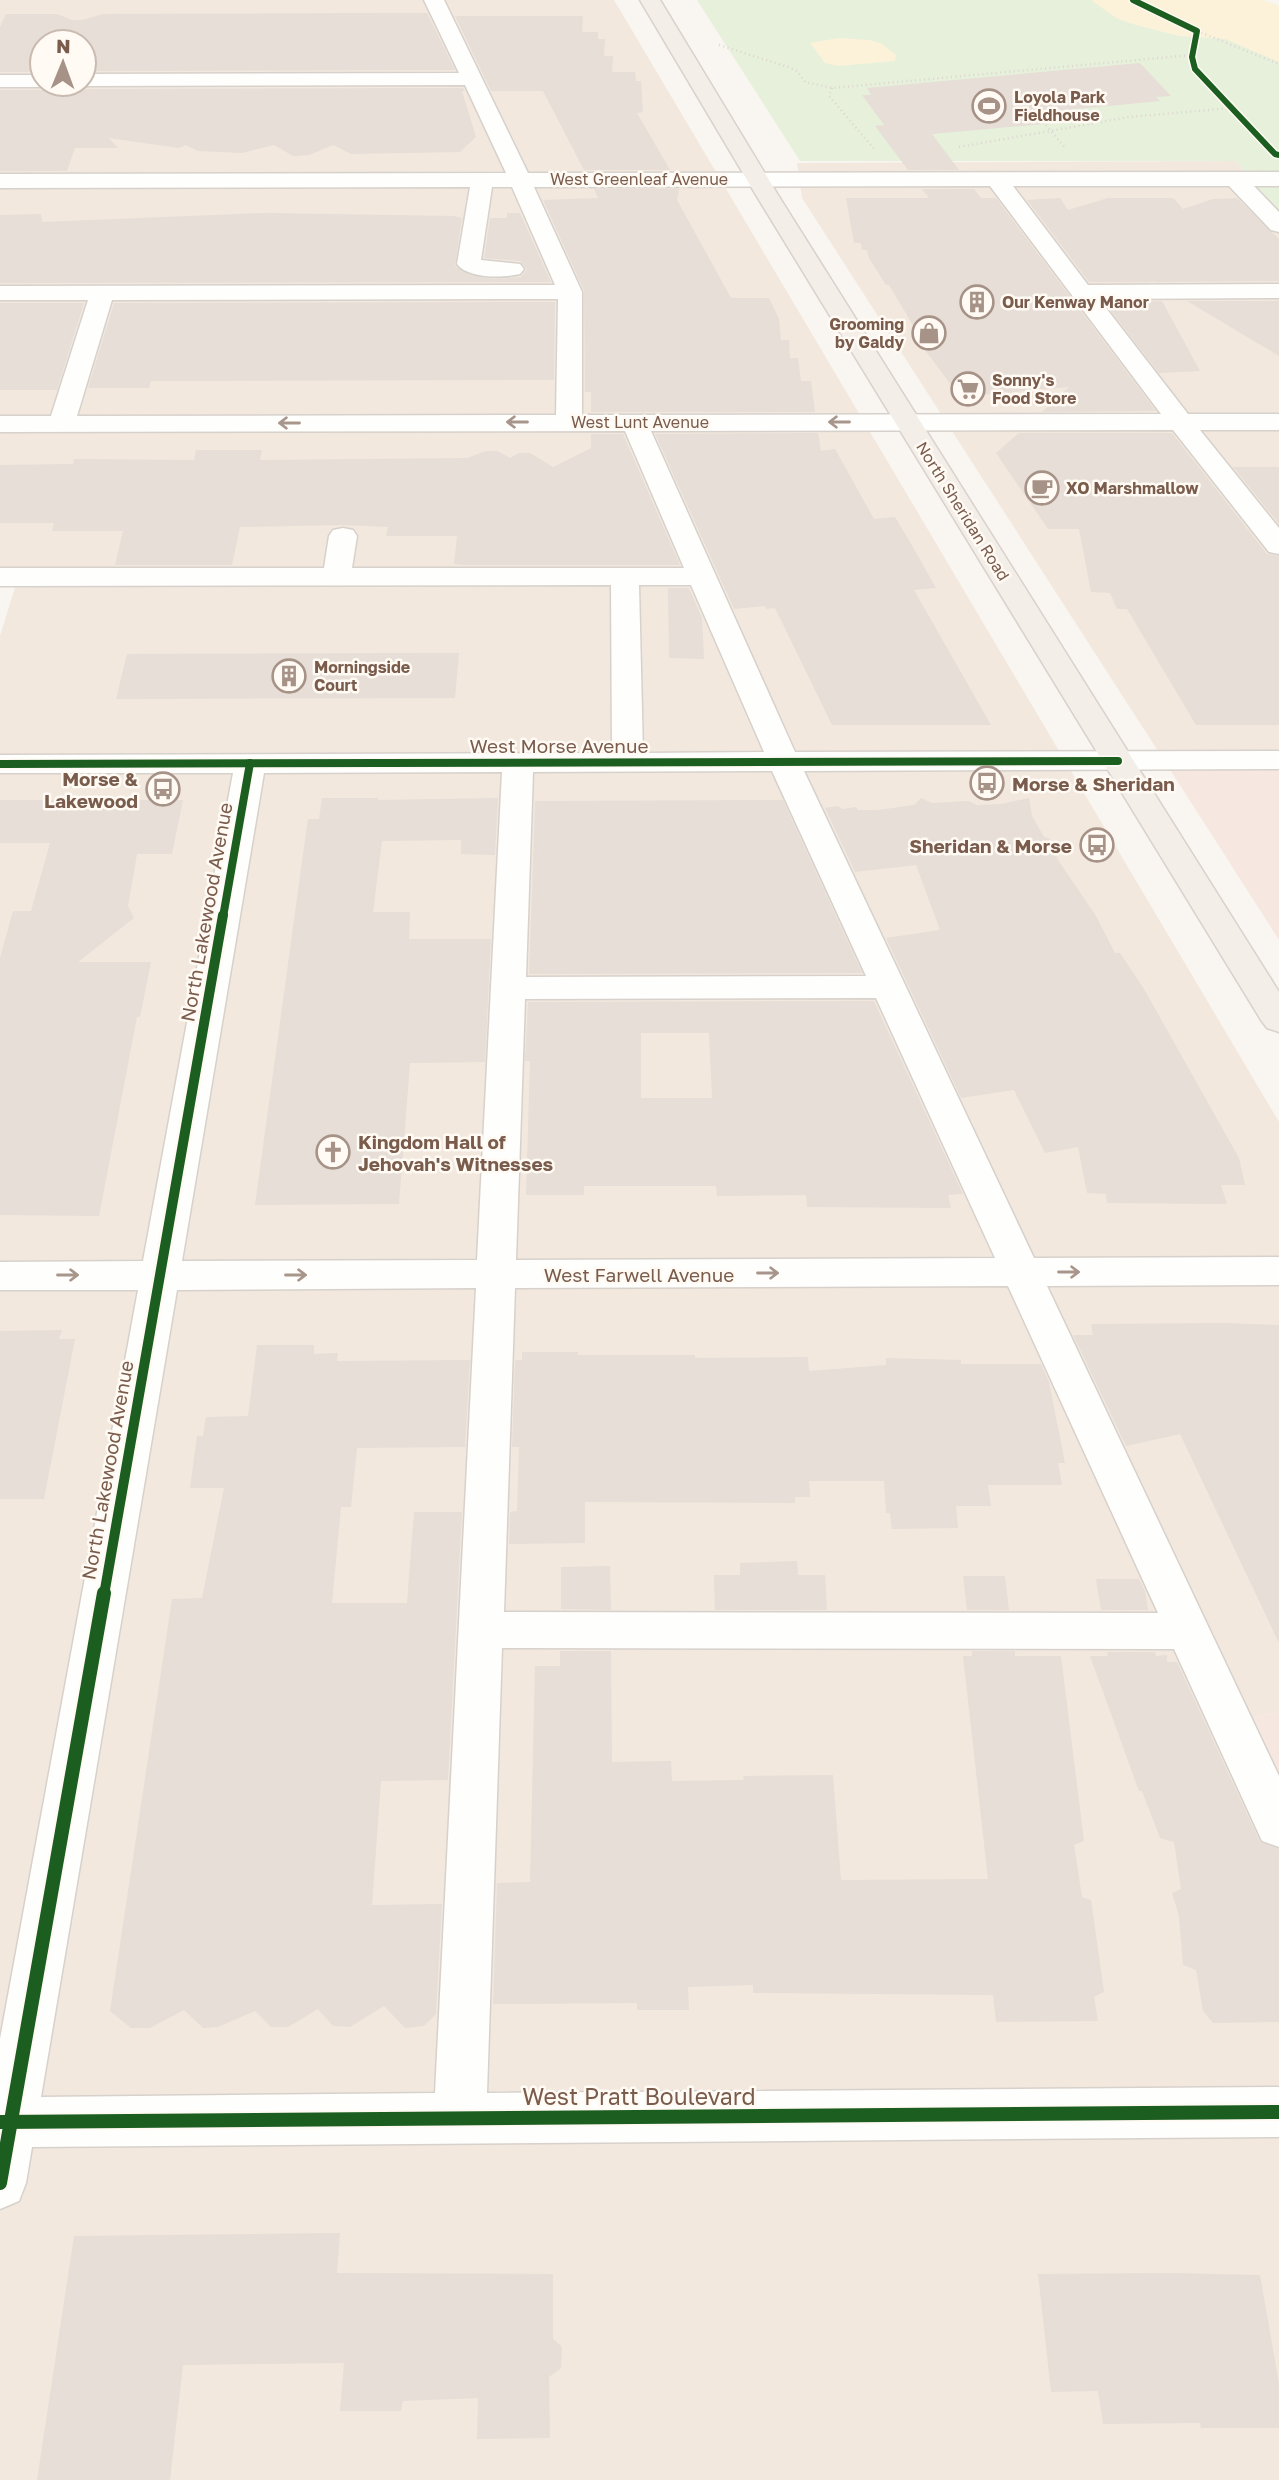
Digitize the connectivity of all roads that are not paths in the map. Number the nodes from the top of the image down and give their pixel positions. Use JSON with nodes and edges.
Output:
{"nodes":[{"id":1,"x":434,"y":0,"type":"edge"},
{"id":2,"x":650,"y":0,"type":"edge"},
{"id":3,"x":473,"y":79,"type":"junction"},
{"id":4,"x":28,"y":80,"type":"edge"},
{"id":5,"x":98,"y":80,"type":"edge"},
{"id":6,"x":0,"y":81,"type":"edge"},
{"id":7,"x":757,"y":179,"type":"junction"},
{"id":8,"x":996,"y":179,"type":"junction"},
{"id":9,"x":1235,"y":179,"type":"junction"},
{"id":10,"x":1279,"y":179,"type":"edge"},
{"id":11,"x":0,"y":180,"type":"edge"},
{"id":12,"x":482,"y":180,"type":"junction"},
{"id":13,"x":520,"y":180,"type":"junction"},
{"id":14,"x":1279,"y":225,"type":"edge"},
{"id":15,"x":512,"y":268,"type":"dead end"},
{"id":16,"x":1279,"y":291,"type":"edge"},
{"id":17,"x":570,"y":292,"type":"junction"},
{"id":18,"x":1080,"y":292,"type":"junction"},
{"id":19,"x":0,"y":293,"type":"edge"},
{"id":20,"x":102,"y":293,"type":"junction"},
{"id":21,"x":908,"y":421,"type":"junction"},
{"id":22,"x":569,"y":422,"type":"junction"},
{"id":23,"x":634,"y":422,"type":"junction"},
{"id":24,"x":1180,"y":422,"type":"junction"},
{"id":25,"x":1279,"y":422,"type":"edge"},
{"id":26,"x":0,"y":424,"type":"edge"},
{"id":27,"x":62,"y":424,"type":"junction"},
{"id":28,"x":343,"y":536,"type":"dead end"},
{"id":29,"x":415,"y":545,"type":"dead end"},
{"id":30,"x":1279,"y":546,"type":"edge"},
{"id":31,"x":337,"y":576,"type":"junction"},
{"id":32,"x":412,"y":576,"type":"junction"},
{"id":33,"x":625,"y":576,"type":"junction"},
{"id":34,"x":703,"y":576,"type":"junction"},
{"id":35,"x":0,"y":577,"type":"edge"},
{"id":36,"x":1279,"y":760,"type":"edge"},
{"id":37,"x":1118,"y":761,"type":"junction"},
{"id":38,"x":628,"y":762,"type":"junction"},
{"id":39,"x":784,"y":762,"type":"junction"},
{"id":40,"x":250,"y":763,"type":"junction"},
{"id":41,"x":518,"y":763,"type":"junction"},
{"id":42,"x":0,"y":764,"type":"edge"},
{"id":43,"x":890,"y":986,"type":"junction"},
{"id":44,"x":508,"y":988,"type":"junction"},
{"id":45,"x":1279,"y":1020,"type":"edge"},
{"id":46,"x":1279,"y":1271,"type":"edge"},
{"id":47,"x":1023,"y":1272,"type":"junction"},
{"id":48,"x":496,"y":1274,"type":"junction"},
{"id":49,"x":159,"y":1275,"type":"junction"},
{"id":50,"x":0,"y":1276,"type":"edge"},
{"id":51,"x":481,"y":1630,"type":"junction"},
{"id":52,"x":1189,"y":1631,"type":"junction"},
{"id":53,"x":1279,"y":1826,"type":"edge"},
{"id":54,"x":1279,"y":2112,"type":"edge"},
{"id":55,"x":460,"y":2118,"type":"junction"},
{"id":56,"x":5,"y":2122,"type":"edge"},
{"id":57,"x":0,"y":2183,"type":"edge"}],
"edges":[{"from":1,"to":3,"type":"street"},
{"from":2,"to":7,"type":"main road","name":"North Sheridan Road"},
{"from":3,"to":5,"type":"street"},
{"from":3,"to":13,"type":"street"},
{"from":4,"to":6,"type":"street"},
{"from":7,"to":8,"type":"street","name":"West Greenleaf Avenue"},
{"from":7,"to":13,"type":"street","name":"West Greenleaf Avenue"},
{"from":7,"to":21,"type":"main road","name":"North Sheridan Road"},
{"from":8,"to":9,"type":"street","name":"West Greenleaf Avenue"},
{"from":8,"to":18,"type":"street"},
{"from":9,"to":10,"type":"street","name":"West Greenleaf Avenue"},
{"from":9,"to":14,"type":"street"},
{"from":11,"to":12,"type":"street","name":"West Greenleaf Avenue"},
{"from":12,"to":13,"type":"street","name":"West Greenleaf Avenue"},
{"from":12,"to":15,"type":"street"},
{"from":13,"to":17,"type":"street"},
{"from":16,"to":18,"type":"street"},
{"from":17,"to":20,"type":"street"},
{"from":17,"to":22,"type":"street"},
{"from":18,"to":24,"type":"street"},
{"from":19,"to":20,"type":"street"},
{"from":20,"to":27,"type":"street"},
{"from":21,"to":23,"type":"street","name":"West Lunt Avenue","one_way":true},
{"from":21,"to":24,"type":"street","name":"West Lunt Avenue"},
{"from":21,"to":37,"type":"main road","name":"North Sheridan Road"},
{"from":22,"to":23,"type":"street","name":"West Lunt Avenue"},
{"from":22,"to":27,"type":"street","name":"West Lunt Avenue","one_way":true},
{"from":23,"to":34,"type":"street"},
{"from":24,"to":25,"type":"street","name":"West Lunt Avenue"},
{"from":24,"to":30,"type":"street"},
{"from":26,"to":27,"type":"street","name":"West Lunt Avenue"},
{"from":28,"to":31,"type":"street"},
{"from":29,"to":32,"type":"street"},
{"from":31,"to":32,"type":"street"},
{"from":31,"to":35,"type":"street"},
{"from":32,"to":33,"type":"street"},
{"from":33,"to":34,"type":"street"},
{"from":33,"to":38,"type":"street"},
{"from":34,"to":39,"type":"street"},
{"from":36,"to":37,"type":"street","name":"West Morse Avenue"},
{"from":37,"to":39,"type":"street","name":"West Morse Avenue"},
{"from":37,"to":45,"type":"main road","name":"North Sheridan Road"},
{"from":38,"to":39,"type":"street","name":"West Morse Avenue"},
{"from":38,"to":41,"type":"street","name":"West Morse Avenue"},
{"from":39,"to":43,"type":"street"},
{"from":40,"to":41,"type":"street","name":"West Morse Avenue"},
{"from":40,"to":42,"type":"street","name":"West Morse Avenue"},
{"from":40,"to":49,"type":"street","name":"North Lakewood Avenue"},
{"from":41,"to":44,"type":"street"},
{"from":43,"to":44,"type":"street"},
{"from":43,"to":47,"type":"street"},
{"from":44,"to":48,"type":"street"},
{"from":47,"to":46,"type":"street","name":"West Farwell Avenue","one_way":true},
{"from":48,"to":47,"type":"street","name":"West Farwell Avenue","one_way":true},
{"from":47,"to":52,"type":"street"},
{"from":49,"to":48,"type":"street","name":"West Farwell Avenue","one_way":true},
{"from":48,"to":51,"type":"street"},
{"from":50,"to":49,"type":"street","name":"West Farwell Avenue","one_way":true},
{"from":49,"to":56,"type":"street","name":"North Lakewood Avenue"},
{"from":51,"to":52,"type":"street"},
{"from":51,"to":55,"type":"street"},
{"from":52,"to":53,"type":"street"},
{"from":54,"to":55,"type":"street","name":"West Pratt Boulevard"},
{"from":55,"to":56,"type":"street","name":"West Pratt Boulevard"},
{"from":56,"to":57,"type":"street","name":"North Lakewood Avenue"}]}
